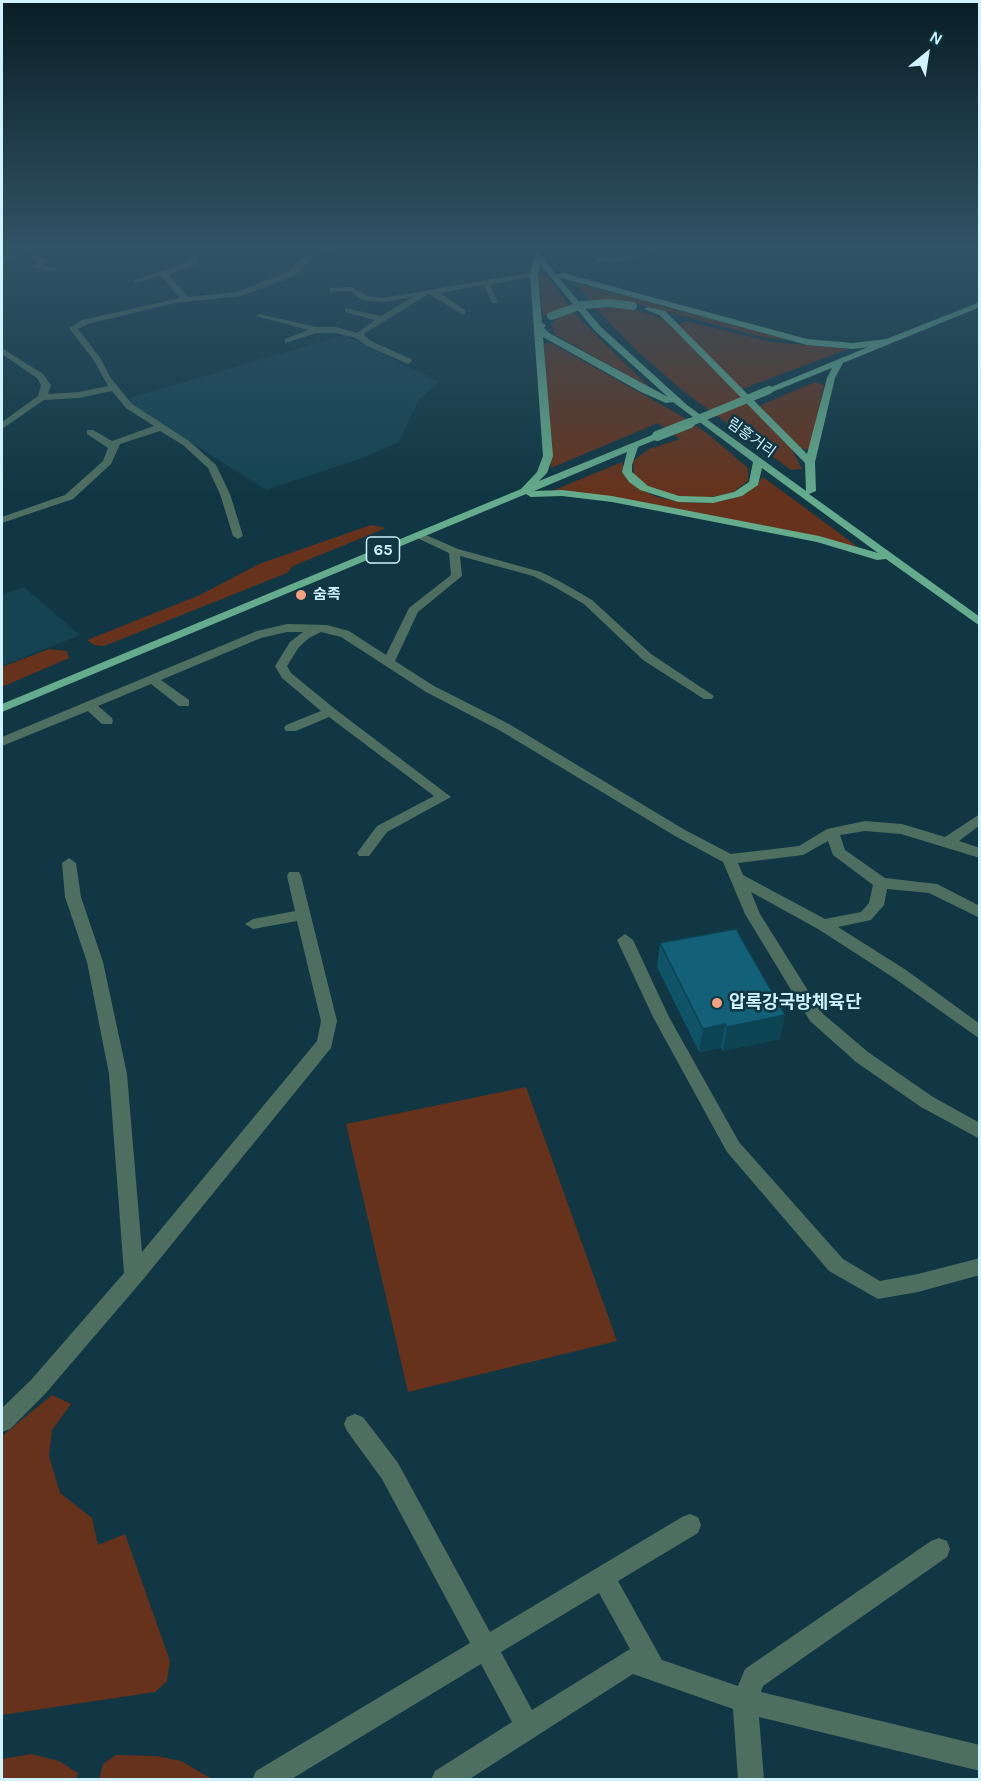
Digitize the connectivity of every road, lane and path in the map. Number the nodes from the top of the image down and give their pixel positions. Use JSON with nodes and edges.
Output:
{"nodes":[{"id":1,"x":75,"y":331,"type":"edge"},
{"id":2,"x":313,"y":331,"type":"edge"},
{"id":3,"x":340,"y":331,"type":"edge"},
{"id":4,"x":362,"y":331,"type":"edge"},
{"id":5,"x":540,"y":331,"type":"edge"},
{"id":6,"x":544,"y":331,"type":"edge"},
{"id":7,"x":600,"y":331,"type":"edge"},
{"id":8,"x":609,"y":331,"type":"edge"},
{"id":9,"x":680,"y":331,"type":"edge"},
{"id":10,"x":737,"y":331,"type":"edge"},
{"id":11,"x":765,"y":331,"type":"edge"},
{"id":12,"x":914,"y":331,"type":"edge"},
{"id":13,"x":359,"y":336,"type":"junction"},
{"id":14,"x":288,"y":340,"type":"dead end"},
{"id":15,"x":893,"y":340,"type":"junction"},
{"id":16,"x":832,"y":345,"type":"junction"},
{"id":17,"x":2,"y":350,"type":"edge"},
{"id":18,"x":840,"y":360,"type":"junction"},
{"id":19,"x":408,"y":361,"type":"dead end"},
{"id":20,"x":113,"y":388,"type":"junction"},
{"id":21,"x":42,"y":397,"type":"junction"},
{"id":22,"x":684,"y":407,"type":"junction"},
{"id":23,"x":2,"y":426,"type":"edge"},
{"id":24,"x":162,"y":427,"type":"junction"},
{"id":25,"x":90,"y":432,"type":"dead end"},
{"id":26,"x":112,"y":446,"type":"junction"},
{"id":27,"x":634,"y":446,"type":"junction"},
{"id":28,"x":758,"y":461,"type":"junction"},
{"id":29,"x":810,"y":462,"type":"junction"},
{"id":30,"x":812,"y":491,"type":"junction"},
{"id":31,"x":519,"y":495,"type":"junction"},
{"id":32,"x":2,"y":520,"type":"edge"},
{"id":33,"x":237,"y":536,"type":"dead end"},
{"id":34,"x":419,"y":536,"type":"junction"},
{"id":35,"x":454,"y":551,"type":"junction"},
{"id":36,"x":894,"y":562,"type":"junction"},
{"id":37,"x":980,"y":613,"type":"edge"},
{"id":38,"x":980,"y":623,"type":"edge"},
{"id":39,"x":319,"y":628,"type":"junction"},
{"id":40,"x":389,"y":662,"type":"junction"},
{"id":41,"x":151,"y":678,"type":"junction"},
{"id":42,"x":708,"y":696,"type":"dead end"},
{"id":43,"x":184,"y":703,"type":"dead end"},
{"id":44,"x":90,"y":705,"type":"junction"},
{"id":45,"x":2,"y":708,"type":"edge"},
{"id":46,"x":330,"y":712,"type":"junction"},
{"id":47,"x":107,"y":721,"type":"dead end"},
{"id":48,"x":291,"y":728,"type":"dead end"},
{"id":49,"x":2,"y":742,"type":"edge"},
{"id":50,"x":980,"y":818,"type":"edge"},
{"id":51,"x":832,"y":832,"type":"junction"},
{"id":52,"x":947,"y":843,"type":"junction"},
{"id":53,"x":364,"y":853,"type":"dead end"},
{"id":54,"x":980,"y":853,"type":"edge"},
{"id":55,"x":729,"y":860,"type":"junction"},
{"id":56,"x":69,"y":863,"type":"dead end"},
{"id":57,"x":294,"y":876,"type":"dead end"},
{"id":58,"x":737,"y":878,"type":"junction"},
{"id":59,"x":881,"y":883,"type":"junction"},
{"id":60,"x":980,"y":913,"type":"edge"},
{"id":61,"x":304,"y":914,"type":"junction"},
{"id":62,"x":253,"y":924,"type":"dead end"},
{"id":63,"x":823,"y":925,"type":"junction"},
{"id":64,"x":625,"y":940,"type":"dead end"},
{"id":65,"x":980,"y":1033,"type":"edge"},
{"id":66,"x":980,"y":1132,"type":"edge"},
{"id":67,"x":980,"y":1266,"type":"edge"},
{"id":68,"x":134,"y":1276,"type":"junction"},
{"id":69,"x":2,"y":1422,"type":"edge"},
{"id":70,"x":355,"y":1424,"type":"dead end"},
{"id":71,"x":690,"y":1525,"type":"dead end"},
{"id":72,"x":939,"y":1548,"type":"dead end"},
{"id":73,"x":604,"y":1578,"type":"junction"},
{"id":74,"x":486,"y":1649,"type":"junction"},
{"id":75,"x":654,"y":1669,"type":"junction"},
{"id":76,"x":746,"y":1701,"type":"junction"},
{"id":77,"x":528,"y":1727,"type":"junction"},
{"id":78,"x":980,"y":1758,"type":"edge"},
{"id":79,"x":265,"y":1779,"type":"edge"},
{"id":80,"x":444,"y":1779,"type":"edge"},
{"id":81,"x":751,"y":1779,"type":"edge"}],
"edges":[{"from":1,"to":20,"type":"street"},
{"from":2,"to":14,"type":"street"},
{"from":3,"to":13,"type":"street"},
{"from":4,"to":13,"type":"street"},
{"from":5,"to":31,"type":"main road"},
{"from":6,"to":22,"type":"main road"},
{"from":7,"to":22,"type":"main road","name":"림흥거리"},
{"from":8,"to":30,"type":"main road","name":"림흥거리"},
{"from":9,"to":29,"type":"main road"},
{"from":10,"to":16,"type":"main road"},
{"from":11,"to":16,"type":"main road"},
{"from":12,"to":15,"type":"main road","number":"65"},
{"from":13,"to":19,"type":"street"},
{"from":15,"to":16,"type":"main road"},
{"from":15,"to":18,"type":"main road","number":"65"},
{"from":17,"to":21,"type":"street"},
{"from":18,"to":27,"type":"main road","number":"65","bridge":true},
{"from":18,"to":29,"type":"main road"},
{"from":20,"to":21,"type":"street"},
{"from":20,"to":24,"type":"street"},
{"from":21,"to":23,"type":"street"},
{"from":22,"to":28,"type":"main road","name":"림흥거리"},
{"from":24,"to":26,"type":"street"},
{"from":24,"to":33,"type":"street"},
{"from":25,"to":26,"type":"street"},
{"from":26,"to":32,"type":"street"},
{"from":27,"to":28,"type":"main road"},
{"from":27,"to":31,"type":"main road","number":"65"},
{"from":28,"to":36,"type":"main road","name":"림흥거리"},
{"from":29,"to":30,"type":"main road"},
{"from":30,"to":37,"type":"main road","name":"림흥거리"},
{"from":31,"to":34,"type":"main road","number":"65"},
{"from":31,"to":36,"type":"main road"},
{"from":34,"to":35,"type":"street"},
{"from":34,"to":45,"type":"main road","number":"65"},
{"from":35,"to":40,"type":"street"},
{"from":35,"to":42,"type":"street"},
{"from":36,"to":38,"type":"main road","name":"림흥거리"},
{"from":39,"to":40,"type":"street"},
{"from":39,"to":41,"type":"street"},
{"from":39,"to":46,"type":"street"},
{"from":40,"to":55,"type":"street"},
{"from":41,"to":43,"type":"street"},
{"from":41,"to":44,"type":"street"},
{"from":44,"to":47,"type":"street"},
{"from":44,"to":49,"type":"street"},
{"from":46,"to":48,"type":"street"},
{"from":46,"to":53,"type":"street"},
{"from":50,"to":52,"type":"street"},
{"from":51,"to":52,"type":"street"},
{"from":51,"to":55,"type":"street"},
{"from":51,"to":59,"type":"street"},
{"from":52,"to":54,"type":"street"},
{"from":55,"to":58,"type":"street"},
{"from":56,"to":68,"type":"street"},
{"from":57,"to":61,"type":"street"},
{"from":58,"to":63,"type":"street"},
{"from":58,"to":66,"type":"street"},
{"from":59,"to":60,"type":"street"},
{"from":59,"to":63,"type":"street"},
{"from":61,"to":62,"type":"street"},
{"from":61,"to":68,"type":"street"},
{"from":63,"to":65,"type":"street"},
{"from":64,"to":67,"type":"street"},
{"from":68,"to":69,"type":"street"},
{"from":70,"to":74,"type":"street"},
{"from":71,"to":73,"type":"street"},
{"from":72,"to":76,"type":"street"},
{"from":73,"to":74,"type":"street"},
{"from":73,"to":75,"type":"street"},
{"from":74,"to":77,"type":"street"},
{"from":74,"to":79,"type":"street"},
{"from":75,"to":76,"type":"street"},
{"from":75,"to":77,"type":"street"},
{"from":76,"to":78,"type":"street"},
{"from":76,"to":81,"type":"street"},
{"from":77,"to":80,"type":"street"}]}
